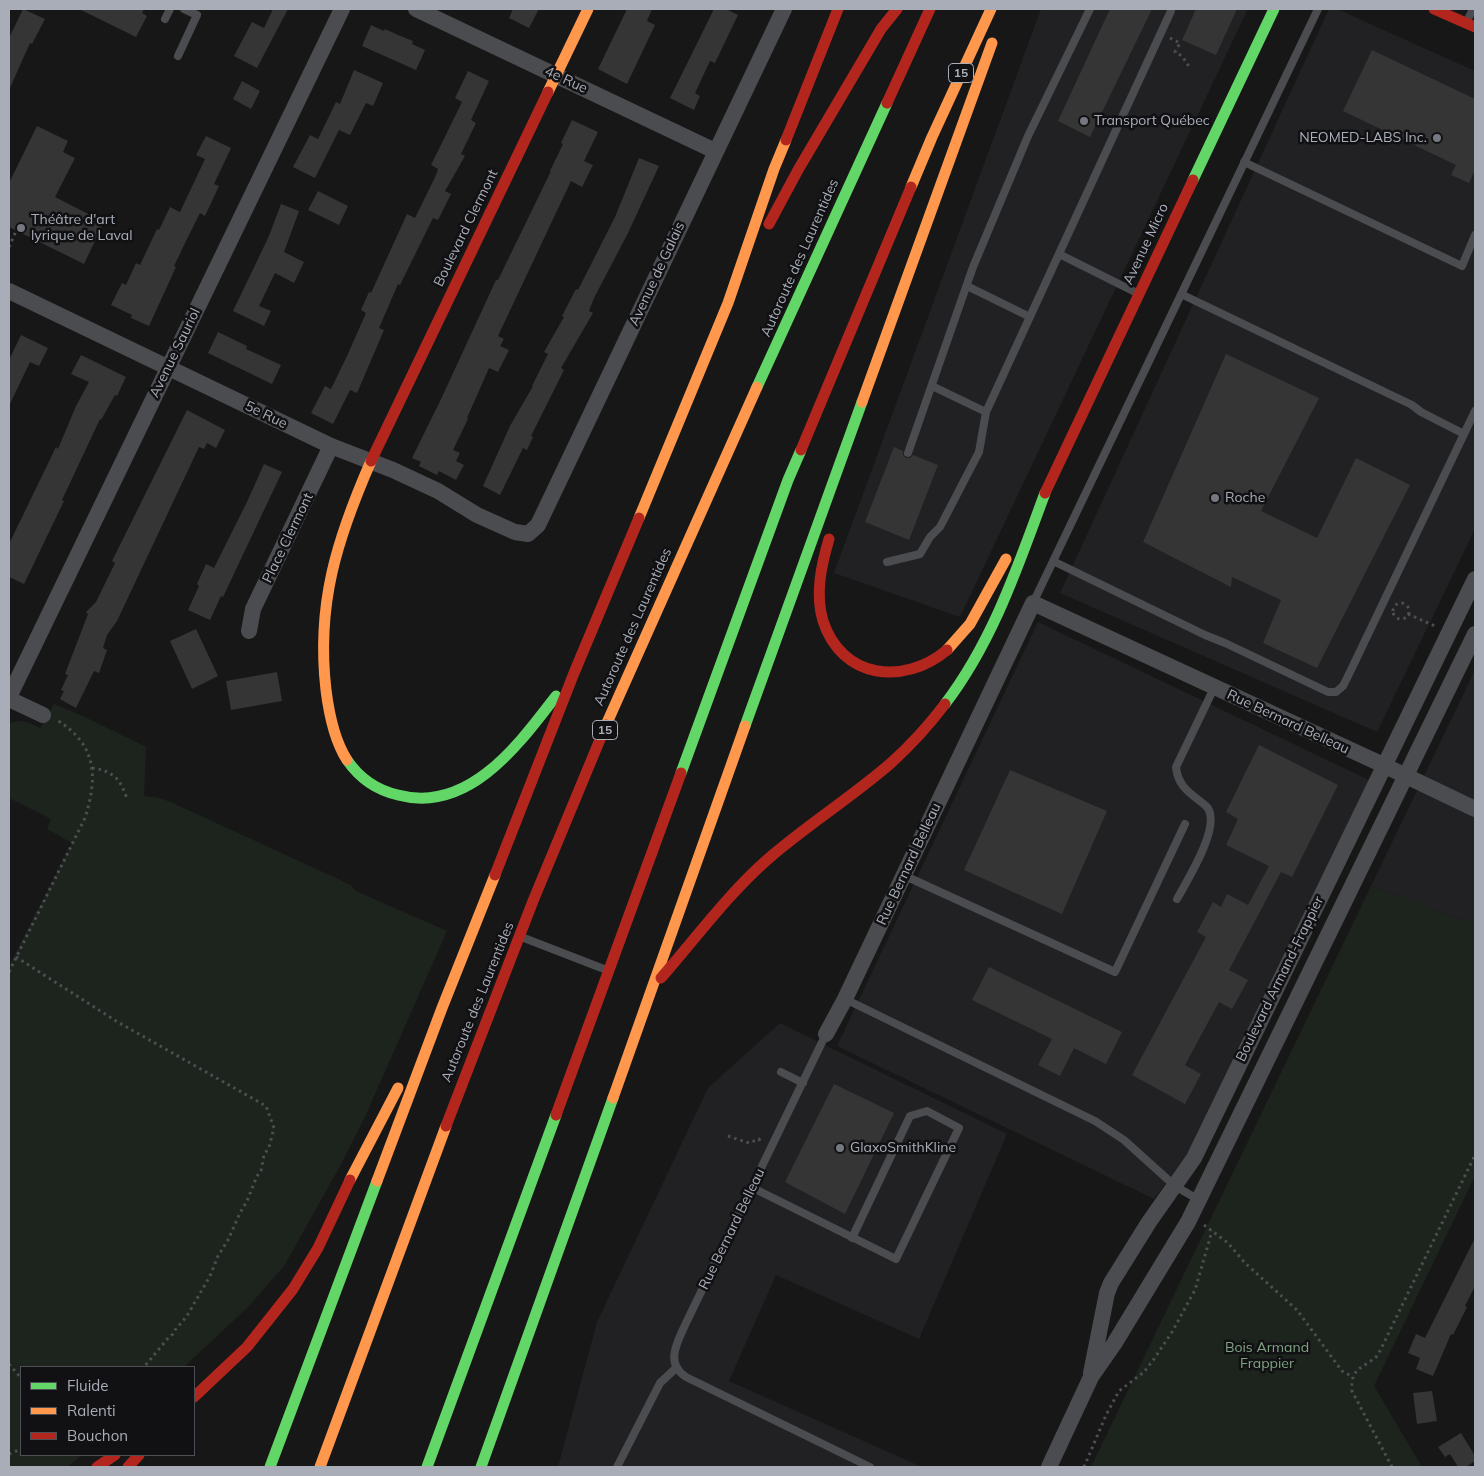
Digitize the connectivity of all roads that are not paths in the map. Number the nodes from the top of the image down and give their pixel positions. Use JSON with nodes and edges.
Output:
{"nodes":[{"id":1,"x":170,"y":9,"type":"edge"},
{"id":2,"x":184,"y":9,"type":"edge"},
{"id":3,"x":342,"y":9,"type":"edge"},
{"id":4,"x":416,"y":9,"type":"edge"},
{"id":5,"x":588,"y":9,"type":"edge"},
{"id":6,"x":784,"y":9,"type":"edge"},
{"id":7,"x":838,"y":9,"type":"edge"},
{"id":8,"x":897,"y":9,"type":"edge"},
{"id":9,"x":930,"y":9,"type":"edge"},
{"id":10,"x":990,"y":9,"type":"edge"},
{"id":11,"x":1090,"y":9,"type":"edge"},
{"id":12,"x":1318,"y":9,"type":"edge"},
{"id":13,"x":1434,"y":9,"type":"edge"},
{"id":14,"x":1473,"y":9,"type":"edge"},
{"id":15,"x":1171,"y":10,"type":"dead end"},
{"id":16,"x":1272,"y":11,"type":"edge"},
{"id":17,"x":165,"y":19,"type":"dead end"},
{"id":18,"x":1471,"y":25,"type":"edge"},
{"id":19,"x":994,"y":37,"type":"dead end"},
{"id":20,"x":178,"y":56,"type":"dead end"},
{"id":21,"x":556,"y":76,"type":"junction"},
{"id":22,"x":715,"y":151,"type":"junction"},
{"id":23,"x":1244,"y":162,"type":"junction"},
{"id":24,"x":1475,"y":235,"type":"edge"},
{"id":25,"x":1059,"y":254,"type":"junction"},
{"id":26,"x":967,"y":286,"type":"junction"},
{"id":27,"x":1139,"y":294,"type":"junction"},
{"id":28,"x":1181,"y":294,"type":"junction"},
{"id":29,"x":10,"y":295,"type":"edge"},
{"id":30,"x":728,"y":303,"type":"junction"},
{"id":31,"x":1030,"y":317,"type":"junction"},
{"id":32,"x":168,"y":368,"type":"junction"},
{"id":33,"x":932,"y":386,"type":"junction"},
{"id":34,"x":864,"y":399,"type":"junction"},
{"id":35,"x":1475,"y":410,"type":"edge"},
{"id":36,"x":986,"y":412,"type":"junction"},
{"id":37,"x":1464,"y":434,"type":"junction"},
{"id":38,"x":331,"y":446,"type":"junction"},
{"id":39,"x":908,"y":453,"type":"dead end"},
{"id":40,"x":371,"y":460,"type":"junction"},
{"id":41,"x":1045,"y":493,"type":"junction"},
{"id":42,"x":837,"y":506,"type":"dead end"},
{"id":43,"x":832,"y":525,"type":"dead end"},
{"id":44,"x":525,"y":535,"type":"joint"},
{"id":45,"x":1052,"y":561,"type":"junction"},
{"id":46,"x":886,"y":562,"type":"dead end"},
{"id":47,"x":1475,"y":579,"type":"edge"},
{"id":48,"x":1033,"y":603,"type":"junction"},
{"id":49,"x":249,"y":631,"type":"dead end"},
{"id":50,"x":1475,"y":634,"type":"edge"},
{"id":51,"x":574,"y":674,"type":"junction"},
{"id":52,"x":1214,"y":688,"type":"junction"},
{"id":53,"x":9,"y":698,"type":"edge"},
{"id":54,"x":49,"y":717,"type":"road end"},
{"id":55,"x":1386,"y":766,"type":"junction"},
{"id":56,"x":1406,"y":776,"type":"junction"},
{"id":57,"x":1475,"y":809,"type":"edge"},
{"id":58,"x":1185,"y":824,"type":"dead end"},
{"id":59,"x":903,"y":875,"type":"junction"},
{"id":60,"x":1177,"y":899,"type":"dead end"},
{"id":61,"x":519,"y":936,"type":"junction"},
{"id":62,"x":608,"y":971,"type":"junction"},
{"id":63,"x":650,"y":991,"type":"junction"},
{"id":64,"x":845,"y":999,"type":"junction"},
{"id":65,"x":442,"y":1008,"type":"junction"},
{"id":66,"x":826,"y":1034,"type":"joint"},
{"id":67,"x":781,"y":1072,"type":"dead end"},
{"id":68,"x":802,"y":1083,"type":"junction"},
{"id":69,"x":1175,"y":1186,"type":"junction"},
{"id":70,"x":752,"y":1188,"type":"junction"},
{"id":71,"x":1199,"y":1200,"type":"junction"},
{"id":72,"x":852,"y":1238,"type":"junction"},
{"id":73,"x":676,"y":1368,"type":"junction"},
{"id":74,"x":1091,"y":1377,"type":"junction"},
{"id":75,"x":195,"y":1396,"type":"edge"},
{"id":76,"x":504,"y":1401,"type":"junction"},
{"id":77,"x":113,"y":1456,"type":"edge"},
{"id":78,"x":138,"y":1456,"type":"edge"},
{"id":79,"x":97,"y":1467,"type":"edge"},
{"id":80,"x":128,"y":1467,"type":"edge"},
{"id":81,"x":270,"y":1467,"type":"edge"},
{"id":82,"x":320,"y":1467,"type":"edge"},
{"id":83,"x":427,"y":1467,"type":"edge"},
{"id":84,"x":481,"y":1467,"type":"edge"},
{"id":85,"x":492,"y":1467,"type":"edge"},
{"id":86,"x":617,"y":1467,"type":"edge"},
{"id":87,"x":870,"y":1467,"type":"edge"},
{"id":88,"x":1049,"y":1467,"type":"edge"}],
"edges":[{"from":1,"to":17,"type":"lane"},
{"from":2,"to":20,"type":"lane"},
{"from":3,"to":32,"type":"street","name":"Avenue Sauriol"},
{"from":4,"to":21,"type":"street","name":"4e Rue"},
{"from":5,"to":21,"type":"main road","name":"Boulevard Clermont"},
{"from":6,"to":22,"type":"street","name":"Avenue de Galais"},
{"from":7,"to":30,"type":"main road"},
{"from":8,"to":30,"type":"main road"},
{"from":9,"to":61,"type":"main road","name":"Autoroute des Laurentides","number":"15"},
{"from":10,"to":62,"type":"main road","number":"15"},
{"from":11,"to":26,"type":"lane"},
{"from":12,"to":23,"type":"lane"},
{"from":13,"to":18,"type":"main road"},
{"from":14,"to":18,"type":"lane"},
{"from":15,"to":25,"type":"lane"},
{"from":16,"to":27,"type":"main road","name":"Avenue Micro"},
{"from":19,"to":34,"type":"main road"},
{"from":21,"to":22,"type":"street","name":"4e Rue"},
{"from":21,"to":40,"type":"main road","name":"Boulevard Clermont"},
{"from":22,"to":44,"type":"street","name":"Avenue de Galais"},
{"from":23,"to":24,"type":"lane"},
{"from":23,"to":28,"type":"lane"},
{"from":25,"to":27,"type":"lane"},
{"from":25,"to":31,"type":"lane"},
{"from":26,"to":31,"type":"lane"},
{"from":26,"to":33,"type":"lane"},
{"from":27,"to":41,"type":"main road","name":"Avenue Micro"},
{"from":28,"to":37,"type":"lane"},
{"from":28,"to":45,"type":"lane"},
{"from":29,"to":32,"type":"street","name":"5e Rue"},
{"from":30,"to":51,"type":"main road"},
{"from":31,"to":36,"type":"lane"},
{"from":32,"to":38,"type":"street","name":"5e Rue"},
{"from":32,"to":53,"type":"street","name":"Avenue Sauriol"},
{"from":33,"to":36,"type":"lane"},
{"from":33,"to":39,"type":"lane"},
{"from":34,"to":42,"type":"main road"},
{"from":34,"to":63,"type":"main road"},
{"from":35,"to":37,"type":"lane"},
{"from":36,"to":46,"type":"lane"},
{"from":37,"to":45,"type":"lane"},
{"from":38,"to":40,"type":"street","name":"5e Rue"},
{"from":38,"to":49,"type":"street","name":"Place Clermont"},
{"from":40,"to":44,"type":"street","name":"5e Rue"},
{"from":40,"to":51,"type":"main road","name":"Boulevard Clermont"},
{"from":41,"to":43,"type":"main road"},
{"from":41,"to":63,"type":"main road"},
{"from":45,"to":48,"type":"lane"},
{"from":47,"to":55,"type":"street","name":"Boulevard Armand-Frappier"},
{"from":48,"to":52,"type":"street","name":"Rue Bernard Belleau"},
{"from":48,"to":59,"type":"street","name":"Rue Bernard Belleau"},
{"from":50,"to":56,"type":"street","name":"Boulevard Armand-Frappier"},
{"from":51,"to":65,"type":"main road"},
{"from":52,"to":55,"type":"street","name":"Rue Bernard Belleau"},
{"from":52,"to":60,"type":"lane"},
{"from":53,"to":54,"type":"street"},
{"from":55,"to":56,"type":"street","name":"Rue Bernard Belleau"},
{"from":55,"to":69,"type":"street","name":"Boulevard Armand-Frappier"},
{"from":56,"to":57,"type":"street","name":"Rue Bernard Belleau"},
{"from":56,"to":71,"type":"street","name":"Boulevard Armand-Frappier"},
{"from":58,"to":59,"type":"lane"},
{"from":59,"to":64,"type":"street","name":"Rue Bernard Belleau"},
{"from":61,"to":62,"type":"lane"},
{"from":61,"to":82,"type":"main road","name":"Autoroute des Laurentides","number":"15"},
{"from":62,"to":83,"type":"main road","number":"15"},
{"from":63,"to":76,"type":"main road"},
{"from":64,"to":66,"type":"street","name":"Rue Bernard Belleau"},
{"from":64,"to":69,"type":"lane"},
{"from":65,"to":75,"type":"main road"},
{"from":65,"to":81,"type":"main road"},
{"from":66,"to":68,"type":"lane","name":"Rue Bernard Belleau"},
{"from":67,"to":68,"type":"lane"},
{"from":68,"to":70,"type":"lane","name":"Rue Bernard Belleau"},
{"from":69,"to":71,"type":"lane"},
{"from":69,"to":74,"type":"street","name":"Boulevard Armand-Frappier"},
{"from":70,"to":72,"type":"lane"},
{"from":70,"to":73,"type":"lane","name":"Rue Bernard Belleau"},
{"from":71,"to":74,"type":"street","name":"Boulevard Armand-Frappier"},
{"from":72,"to":72,"type":"lane"},
{"from":73,"to":86,"type":"lane"},
{"from":73,"to":87,"type":"lane"},
{"from":74,"to":88,"type":"street","name":"Boulevard Armand-Frappier"},
{"from":76,"to":84,"type":"main road"},
{"from":76,"to":85,"type":"main road"},
{"from":77,"to":79,"type":"main road"},
{"from":78,"to":80,"type":"main road"}]}
